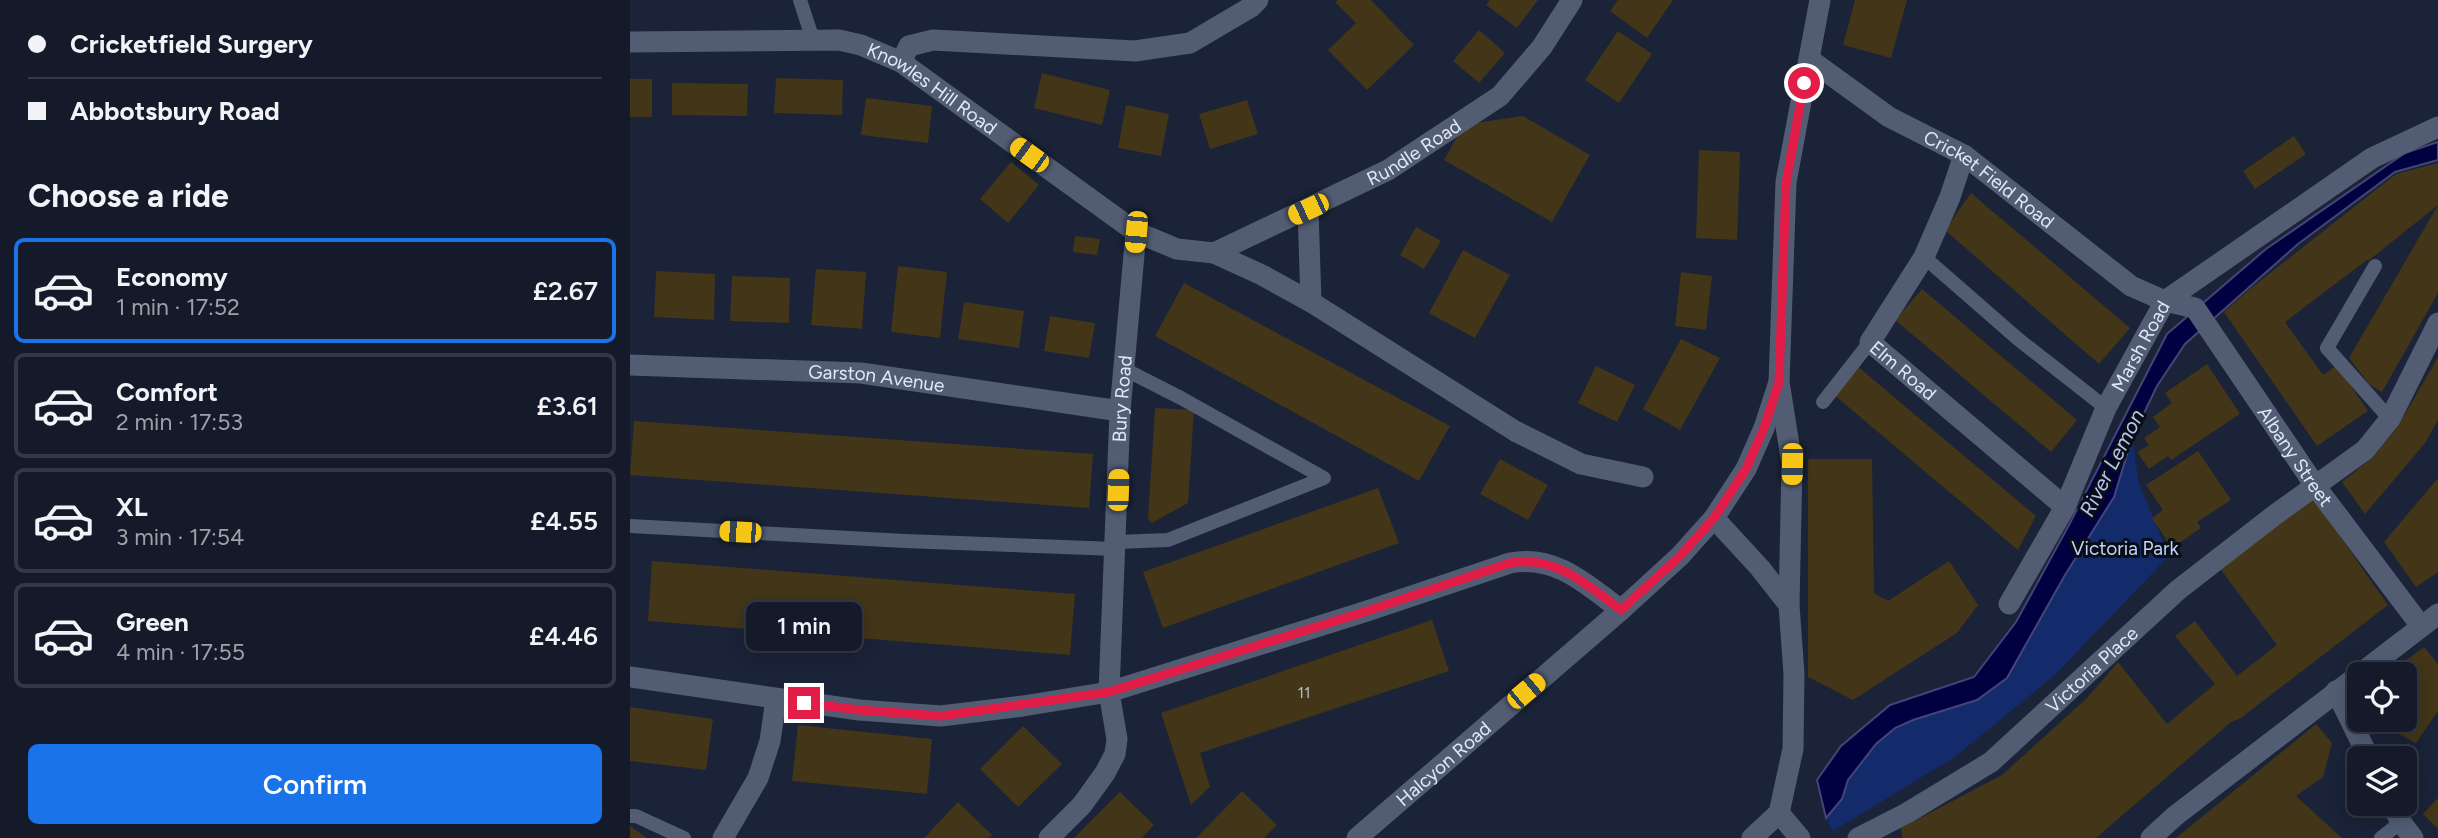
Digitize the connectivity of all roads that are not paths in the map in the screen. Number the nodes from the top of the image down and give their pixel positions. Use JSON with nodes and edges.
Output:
{"nodes":[{"id":1,"x":800,"y":0,"type":"edge"},
{"id":2,"x":1258,"y":0,"type":"edge"},
{"id":3,"x":1572,"y":0,"type":"edge"},
{"id":4,"x":1820,"y":0,"type":"edge"},
{"id":5,"x":813,"y":40,"type":"junction"},
{"id":6,"x":630,"y":42,"type":"edge"},
{"id":7,"x":1809,"y":59,"type":"junction"},
{"id":8,"x":901,"y":62,"type":"junction"},
{"id":9,"x":2438,"y":127,"type":"edge"},
{"id":10,"x":1964,"y":155,"type":"junction"},
{"id":11,"x":1308,"y":209,"type":"junction"},
{"id":12,"x":1136,"y":232,"type":"junction"},
{"id":13,"x":1214,"y":253,"type":"junction"},
{"id":14,"x":1924,"y":257,"type":"junction"},
{"id":15,"x":2375,"y":265,"type":"dead end"},
{"id":16,"x":2165,"y":301,"type":"junction"},
{"id":17,"x":1311,"y":302,"type":"junction"},
{"id":18,"x":2438,"y":323,"type":"edge"},
{"id":19,"x":1870,"y":342,"type":"junction"},
{"id":20,"x":630,"y":365,"type":"edge"},
{"id":21,"x":1124,"y":369,"type":"junction"},
{"id":22,"x":1779,"y":382,"type":"junction"},
{"id":23,"x":1823,"y":402,"type":"dead end"},
{"id":24,"x":2106,"y":408,"type":"junction"},
{"id":25,"x":1120,"y":411,"type":"junction"},
{"id":26,"x":2390,"y":419,"type":"junction"},
{"id":27,"x":1643,"y":477,"type":"dead end"},
{"id":28,"x":2316,"y":487,"type":"junction"},
{"id":29,"x":2065,"y":507,"type":"junction"},
{"id":30,"x":1714,"y":518,"type":"junction"},
{"id":31,"x":630,"y":526,"type":"edge"},
{"id":32,"x":1116,"y":546,"type":"junction"},
{"id":33,"x":2009,"y":604,"type":"dead end"},
{"id":34,"x":1789,"y":605,"type":"junction"},
{"id":35,"x":1621,"y":610,"type":"junction"},
{"id":36,"x":2429,"y":620,"type":"edge"},
{"id":37,"x":630,"y":677,"type":"edge"},
{"id":38,"x":2336,"y":691,"type":"junction"},
{"id":39,"x":1109,"y":692,"type":"junction"},
{"id":40,"x":776,"y":699,"type":"junction"},
{"id":41,"x":2363,"y":746,"type":"edge"},
{"id":42,"x":1779,"y":813,"type":"junction"},
{"id":43,"x":630,"y":816,"type":"edge"},
{"id":44,"x":2401,"y":821,"type":"edge"},
{"id":45,"x":684,"y":838,"type":"edge"},
{"id":46,"x":723,"y":838,"type":"edge"},
{"id":47,"x":1049,"y":838,"type":"edge"},
{"id":48,"x":1357,"y":838,"type":"edge"},
{"id":49,"x":1752,"y":838,"type":"edge"},
{"id":50,"x":1800,"y":838,"type":"edge"},
{"id":51,"x":1858,"y":838,"type":"edge"},
{"id":52,"x":2151,"y":838,"type":"edge"},
{"id":53,"x":2381,"y":838,"type":"edge"}],
"edges":[{"from":1,"to":5,"type":"lane"},
{"from":2,"to":8,"type":"street"},
{"from":3,"to":11,"type":"street","name":"Rundle Road"},
{"from":4,"to":7,"type":"street"},
{"from":5,"to":6,"type":"street","name":"Knowles Hill Road"},
{"from":5,"to":8,"type":"street","name":"Knowles Hill Road"},
{"from":7,"to":10,"type":"street","name":"Cricket Field Road"},
{"from":7,"to":22,"type":"street"},
{"from":8,"to":12,"type":"street","name":"Knowles Hill Road"},
{"from":9,"to":16,"type":"street","name":"Marsh Road"},
{"from":10,"to":14,"type":"street","name":"Elm Road"},
{"from":10,"to":16,"type":"street","name":"Cricket Field Road"},
{"from":11,"to":13,"type":"street","name":"Rundle Road"},
{"from":11,"to":17,"type":"street"},
{"from":12,"to":13,"type":"street","name":"Knowles Hill Road"},
{"from":12,"to":21,"type":"street","name":"Bury Road"},
{"from":13,"to":17,"type":"street","name":"Knowles Hill Road"},
{"from":14,"to":19,"type":"street","name":"Elm Road"},
{"from":14,"to":24,"type":"lane"},
{"from":15,"to":26,"type":"lane"},
{"from":16,"to":24,"type":"street","name":"Marsh Road"},
{"from":16,"to":28,"type":"street","name":"Albany Street"},
{"from":17,"to":27,"type":"street","name":"Knowles Hill Road"},
{"from":18,"to":26,"type":"street","name":"Victoria Place"},
{"from":19,"to":23,"type":"lane"},
{"from":19,"to":29,"type":"street","name":"Elm Road"},
{"from":20,"to":25,"type":"street","name":"Garston Avenue"},
{"from":21,"to":25,"type":"street","name":"Bury Road"},
{"from":21,"to":32,"type":"lane"},
{"from":22,"to":30,"type":"street","name":"Halcyon Road"},
{"from":22,"to":34,"type":"street"},
{"from":24,"to":29,"type":"street","name":"Marsh Road"},
{"from":25,"to":32,"type":"street","name":"Bury Road"},
{"from":26,"to":28,"type":"street","name":"Victoria Place"},
{"from":28,"to":36,"type":"street","name":"Albany Street"},
{"from":28,"to":51,"type":"street","name":"Victoria Place"},
{"from":29,"to":33,"type":"street","name":"Marsh Road"},
{"from":30,"to":34,"type":"street"},
{"from":30,"to":35,"type":"street","name":"Halcyon Road"},
{"from":31,"to":32,"type":"lane"},
{"from":32,"to":39,"type":"street","name":"Bury Road"},
{"from":34,"to":42,"type":"street"},
{"from":35,"to":39,"type":"street"},
{"from":35,"to":48,"type":"street","name":"Halcyon Road"},
{"from":36,"to":38,"type":"street"},
{"from":37,"to":40,"type":"street"},
{"from":38,"to":41,"type":"street"},
{"from":38,"to":52,"type":"street"},
{"from":39,"to":40,"type":"street"},
{"from":39,"to":47,"type":"street","name":"Bury Road"},
{"from":40,"to":46,"type":"street"},
{"from":42,"to":49,"type":"street"},
{"from":42,"to":50,"type":"street"},
{"from":43,"to":45,"type":"lane"},
{"from":44,"to":53,"type":"lane"}]}
